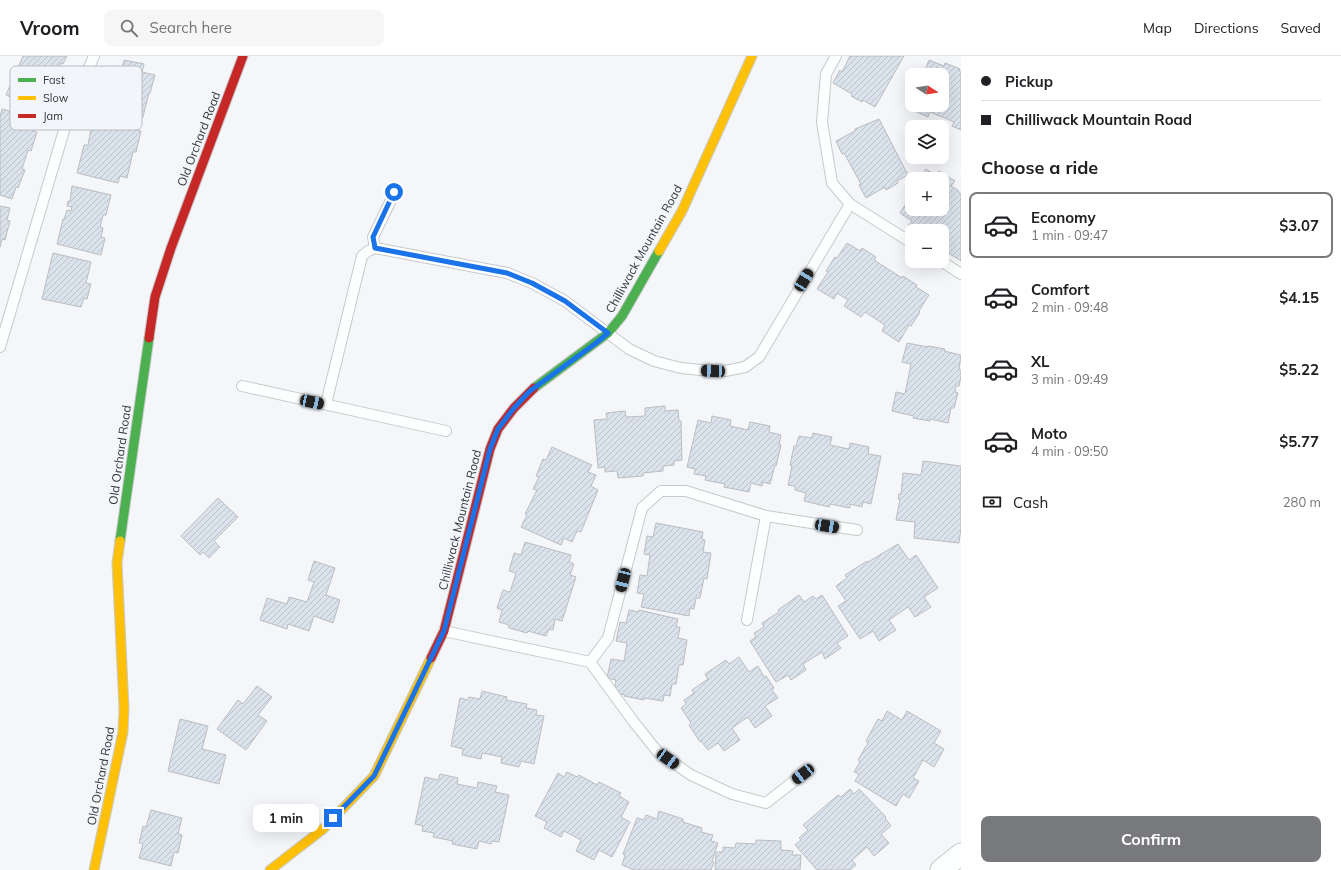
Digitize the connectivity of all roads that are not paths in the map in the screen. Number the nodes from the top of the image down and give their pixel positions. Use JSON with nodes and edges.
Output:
{"nodes":[{"id":1,"x":94,"y":56,"type":"edge"},
{"id":2,"x":243,"y":56,"type":"edge"},
{"id":3,"x":752,"y":56,"type":"edge"},
{"id":4,"x":836,"y":56,"type":"edge"},
{"id":5,"x":90,"y":66,"type":"edge"},
{"id":6,"x":64,"y":130,"type":"edge"},
{"id":7,"x":394,"y":192,"type":"dead end"},
{"id":8,"x":850,"y":204,"type":"junction"},
{"id":9,"x":905,"y":239,"type":"edge"},
{"id":10,"x":375,"y":248,"type":"junction"},
{"id":11,"x":949,"y":266,"type":"edge"},
{"id":12,"x":961,"y":274,"type":"edge"},
{"id":13,"x":608,"y":333,"type":"junction"},
{"id":14,"x":0,"y":347,"type":"edge"},
{"id":15,"x":242,"y":386,"type":"dead end"},
{"id":16,"x":326,"y":404,"type":"junction"},
{"id":17,"x":446,"y":431,"type":"dead end"},
{"id":18,"x":766,"y":516,"type":"junction"},
{"id":19,"x":857,"y":530,"type":"dead end"},
{"id":20,"x":746,"y":620,"type":"dead end"},
{"id":21,"x":444,"y":631,"type":"junction"},
{"id":22,"x":590,"y":662,"type":"junction"},
{"id":23,"x":803,"y":774,"type":"dead end"},
{"id":24,"x":961,"y":854,"type":"edge"},
{"id":25,"x":94,"y":870,"type":"edge"},
{"id":26,"x":270,"y":870,"type":"edge"},
{"id":27,"x":941,"y":870,"type":"edge"}],
"edges":[{"from":1,"to":5,"type":"lane"},
{"from":2,"to":25,"type":"street","name":"Old Orchard Road"},
{"from":3,"to":13,"type":"street","name":"Chilliwack Mountain Road"},
{"from":4,"to":8,"type":"lane"},
{"from":6,"to":14,"type":"lane"},
{"from":7,"to":10,"type":"lane"},
{"from":8,"to":9,"type":"lane"},
{"from":8,"to":13,"type":"lane"},
{"from":10,"to":13,"type":"lane"},
{"from":10,"to":16,"type":"lane"},
{"from":11,"to":12,"type":"lane"},
{"from":13,"to":21,"type":"street","name":"Chilliwack Mountain Road"},
{"from":15,"to":16,"type":"lane"},
{"from":16,"to":17,"type":"lane"},
{"from":18,"to":19,"type":"lane"},
{"from":18,"to":20,"type":"lane"},
{"from":18,"to":22,"type":"lane"},
{"from":21,"to":22,"type":"lane"},
{"from":21,"to":26,"type":"street","name":"Chilliwack Mountain Road"},
{"from":22,"to":23,"type":"lane"},
{"from":24,"to":27,"type":"street"}]}
